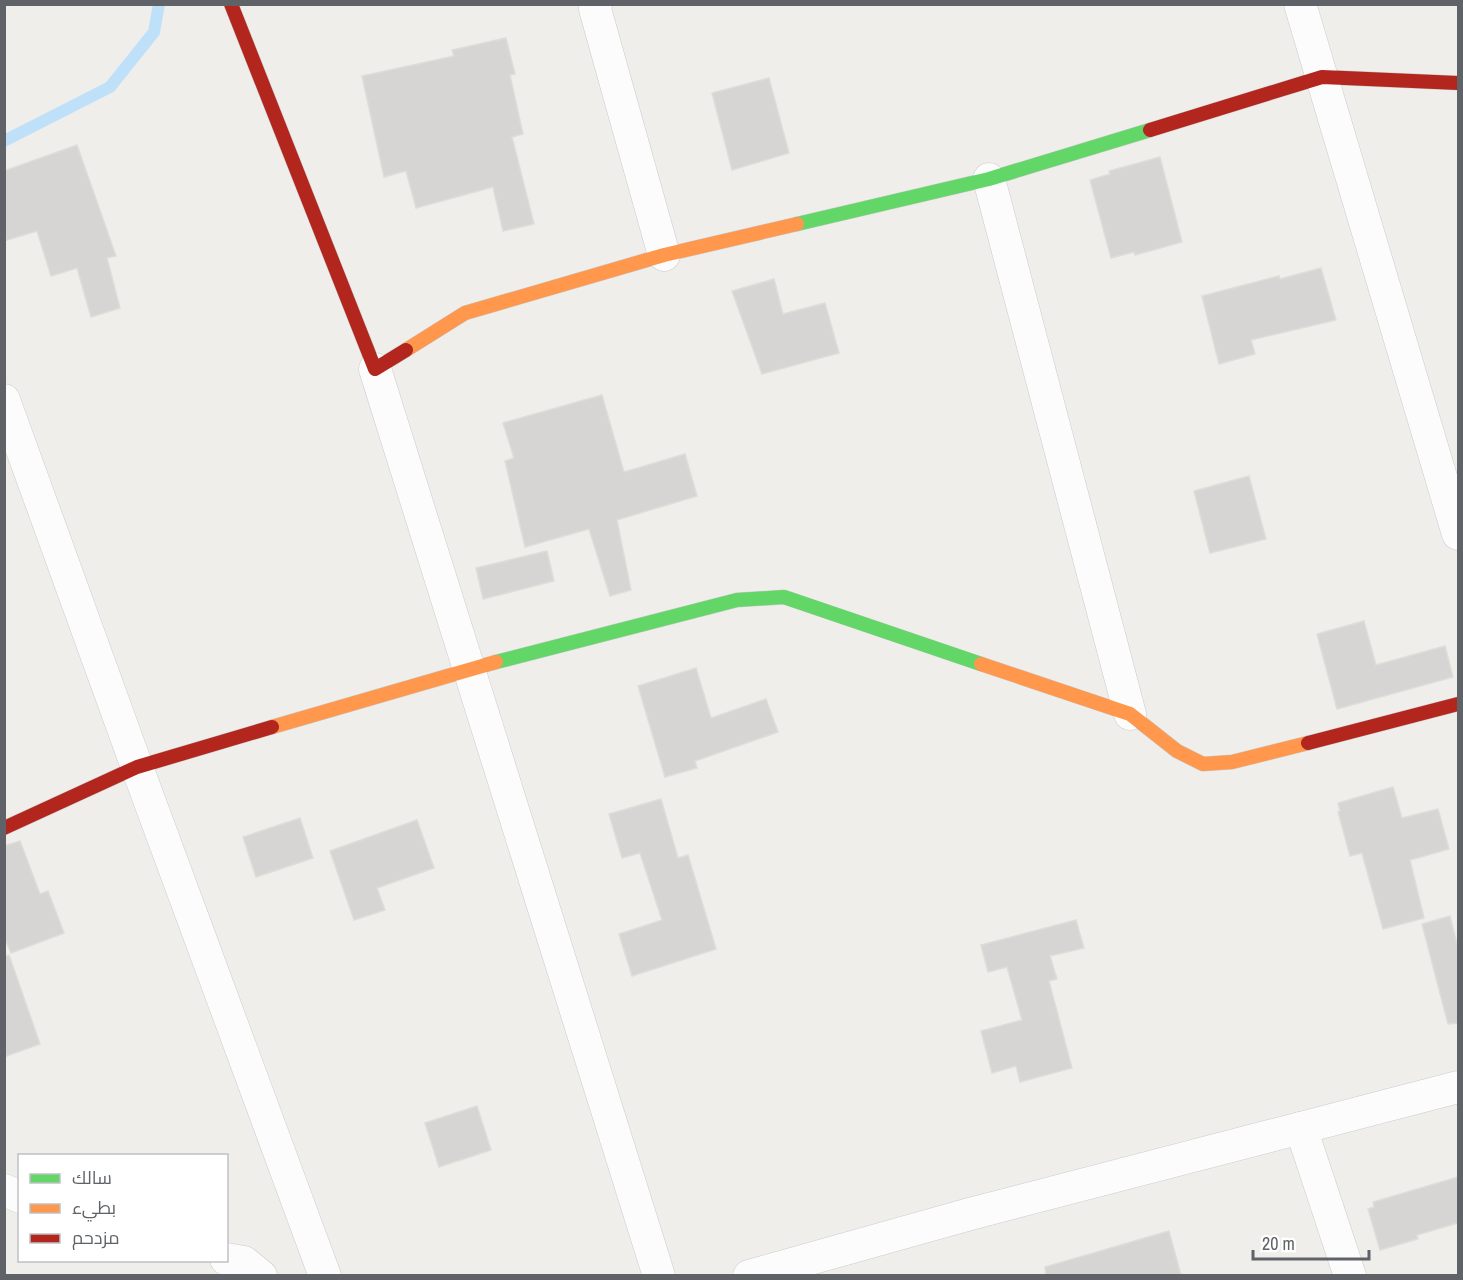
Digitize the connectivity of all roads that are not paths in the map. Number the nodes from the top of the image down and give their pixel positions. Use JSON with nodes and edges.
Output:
{"nodes":[{"id":1,"x":231,"y":4,"type":"edge"},
{"id":2,"x":596,"y":4,"type":"edge"},
{"id":3,"x":1300,"y":4,"type":"edge"},
{"id":4,"x":1322,"y":77,"type":"junction"},
{"id":5,"x":1458,"y":83,"type":"edge"},
{"id":6,"x":989,"y":179,"type":"junction"},
{"id":7,"x":664,"y":255,"type":"junction"},
{"id":8,"x":375,"y":369,"type":"junction"},
{"id":9,"x":4,"y":400,"type":"edge"},
{"id":10,"x":1458,"y":534,"type":"edge"},
{"id":11,"x":469,"y":669,"type":"junction"},
{"id":12,"x":1458,"y":704,"type":"edge"},
{"id":13,"x":1130,"y":714,"type":"junction"},
{"id":14,"x":136,"y":767,"type":"junction"},
{"id":15,"x":4,"y":828,"type":"edge"},
{"id":16,"x":1458,"y":1087,"type":"edge"},
{"id":17,"x":1301,"y":1128,"type":"junction"},
{"id":18,"x":4,"y":1190,"type":"edge"},
{"id":19,"x":18,"y":1196,"type":"edge"},
{"id":20,"x":228,"y":1258,"type":"edge"},
{"id":21,"x":261,"y":1275,"type":"edge"},
{"id":22,"x":325,"y":1275,"type":"edge"},
{"id":23,"x":659,"y":1275,"type":"edge"},
{"id":24,"x":749,"y":1275,"type":"edge"},
{"id":25,"x":1350,"y":1275,"type":"edge"}],
"edges":[{"from":1,"to":8,"type":"street"},
{"from":2,"to":7,"type":"street"},
{"from":3,"to":4,"type":"street"},
{"from":4,"to":5,"type":"street"},
{"from":4,"to":6,"type":"street"},
{"from":4,"to":10,"type":"street"},
{"from":6,"to":7,"type":"street"},
{"from":6,"to":13,"type":"street"},
{"from":7,"to":8,"type":"street"},
{"from":8,"to":11,"type":"street"},
{"from":9,"to":14,"type":"street"},
{"from":11,"to":13,"type":"street"},
{"from":11,"to":14,"type":"street"},
{"from":11,"to":23,"type":"street"},
{"from":12,"to":13,"type":"street"},
{"from":14,"to":15,"type":"street"},
{"from":14,"to":22,"type":"street"},
{"from":16,"to":17,"type":"street"},
{"from":17,"to":24,"type":"street"},
{"from":17,"to":25,"type":"street"},
{"from":18,"to":19,"type":"street"},
{"from":20,"to":21,"type":"street"}]}
